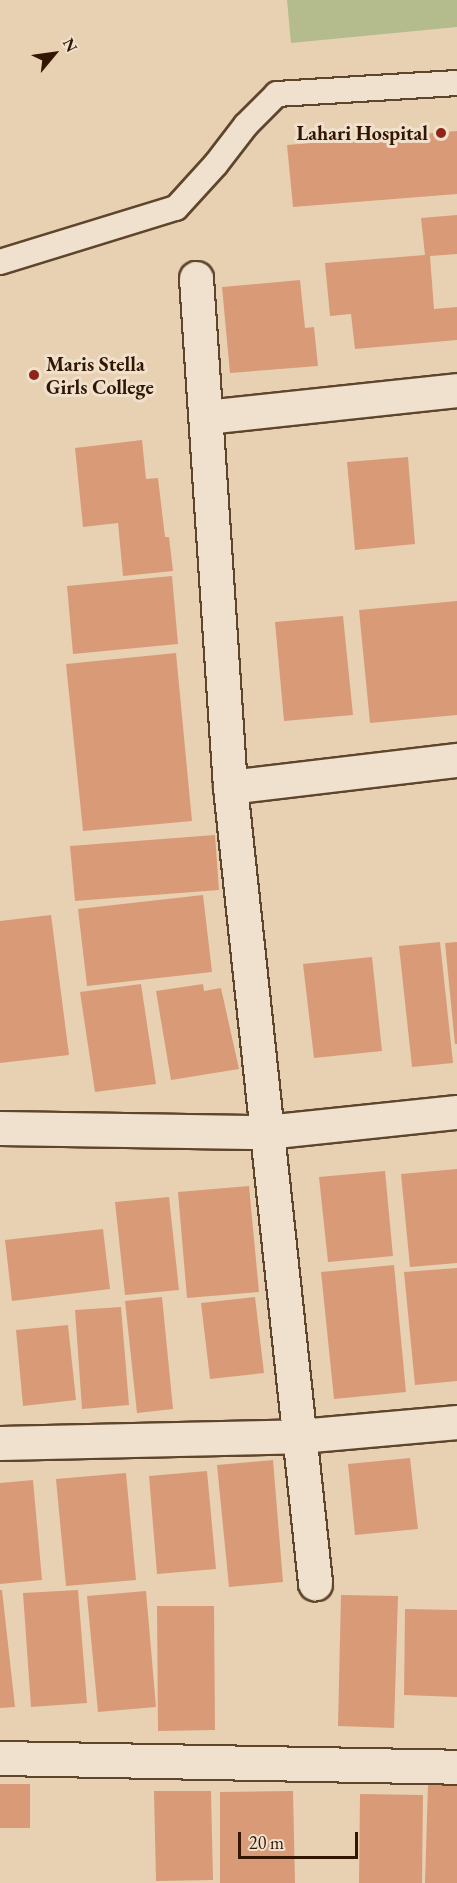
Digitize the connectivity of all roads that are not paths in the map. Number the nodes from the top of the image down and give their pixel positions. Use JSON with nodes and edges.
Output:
{"nodes":[{"id":1,"x":457,"y":82,"type":"edge"},
{"id":2,"x":0,"y":262,"type":"edge"},
{"id":3,"x":196,"y":278,"type":"dead end"},
{"id":4,"x":457,"y":390,"type":"edge"},
{"id":5,"x":206,"y":417,"type":"junction"},
{"id":6,"x":457,"y":759,"type":"edge"},
{"id":7,"x":230,"y":787,"type":"junction"},
{"id":8,"x":457,"y":1112,"type":"edge"},
{"id":9,"x":0,"y":1128,"type":"edge"},
{"id":10,"x":266,"y":1132,"type":"junction"},
{"id":11,"x":457,"y":1422,"type":"edge"},
{"id":12,"x":300,"y":1436,"type":"junction"},
{"id":13,"x":0,"y":1443,"type":"edge"},
{"id":14,"x":315,"y":1583,"type":"dead end"},
{"id":15,"x":0,"y":1758,"type":"edge"},
{"id":16,"x":457,"y":1767,"type":"edge"}],
"edges":[{"from":1,"to":2,"type":"lane"},
{"from":3,"to":5,"type":"street"},
{"from":4,"to":5,"type":"street"},
{"from":5,"to":7,"type":"street"},
{"from":6,"to":7,"type":"street"},
{"from":7,"to":10,"type":"street"},
{"from":8,"to":10,"type":"street"},
{"from":9,"to":10,"type":"street"},
{"from":10,"to":12,"type":"street"},
{"from":11,"to":12,"type":"street"},
{"from":12,"to":13,"type":"street"},
{"from":12,"to":14,"type":"street"},
{"from":15,"to":16,"type":"street"}]}
